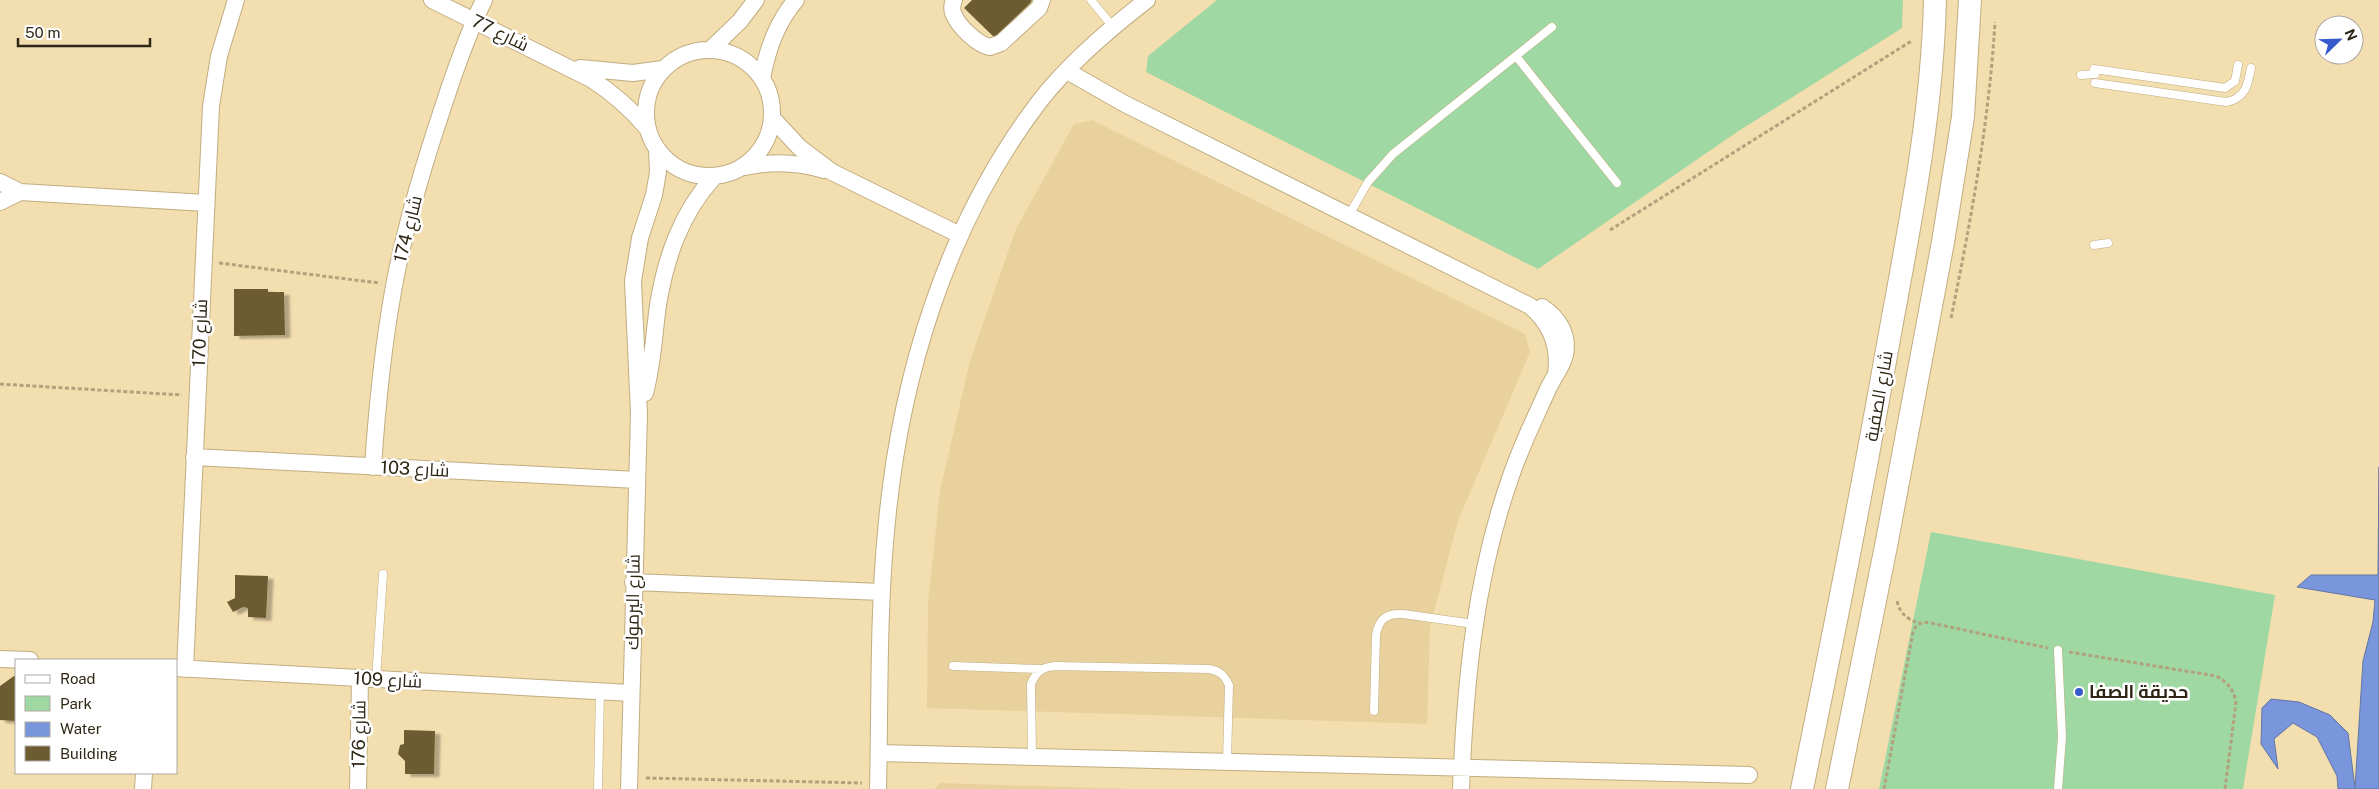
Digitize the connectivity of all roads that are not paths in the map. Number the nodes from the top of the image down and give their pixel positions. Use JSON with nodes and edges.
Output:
{"nodes":[{"id":1,"x":236,"y":0,"type":"edge"},
{"id":2,"x":432,"y":0,"type":"edge"},
{"id":3,"x":484,"y":0,"type":"edge"},
{"id":4,"x":756,"y":0,"type":"edge"},
{"id":5,"x":796,"y":0,"type":"edge"},
{"id":6,"x":954,"y":0,"type":"edge"},
{"id":7,"x":1042,"y":0,"type":"edge"},
{"id":8,"x":1091,"y":0,"type":"edge"},
{"id":9,"x":1147,"y":0,"type":"edge"},
{"id":10,"x":1935,"y":0,"type":"edge"},
{"id":11,"x":1970,"y":0,"type":"edge"},
{"id":12,"x":474,"y":20,"type":"junction"},
{"id":13,"x":1113,"y":27,"type":"junction"},
{"id":14,"x":1552,"y":27,"type":"dead end"},
{"id":15,"x":710,"y":50,"type":"junction"},
{"id":16,"x":1516,"y":56,"type":"junction"},
{"id":17,"x":2238,"y":65,"type":"dead end"},
{"id":18,"x":568,"y":66,"type":"junction"},
{"id":19,"x":2251,"y":68,"type":"dead end"},
{"id":20,"x":663,"y":70,"type":"junction"},
{"id":21,"x":1067,"y":71,"type":"junction"},
{"id":22,"x":2081,"y":75,"type":"dead end"},
{"id":23,"x":2095,"y":75,"type":"junction"},
{"id":24,"x":762,"y":79,"type":"junction"},
{"id":25,"x":772,"y":118,"type":"junction"},
{"id":26,"x":647,"y":128,"type":"junction"},
{"id":27,"x":657,"y":150,"type":"junction"},
{"id":28,"x":742,"y":167,"type":"junction"},
{"id":29,"x":832,"y":172,"type":"junction"},
{"id":30,"x":714,"y":177,"type":"junction"},
{"id":31,"x":0,"y":182,"type":"edge"},
{"id":32,"x":1617,"y":183,"type":"dead end"},
{"id":33,"x":20,"y":192,"type":"junction"},
{"id":34,"x":0,"y":202,"type":"edge"},
{"id":35,"x":206,"y":203,"type":"junction"},
{"id":36,"x":1349,"y":215,"type":"junction"},
{"id":37,"x":960,"y":235,"type":"junction"},
{"id":38,"x":2108,"y":243,"type":"dead end"},
{"id":39,"x":2094,"y":245,"type":"dead end"},
{"id":40,"x":639,"y":414,"type":"junction"},
{"id":41,"x":194,"y":457,"type":"junction"},
{"id":42,"x":373,"y":467,"type":"junction"},
{"id":43,"x":636,"y":480,"type":"junction"},
{"id":44,"x":383,"y":574,"type":"dead end"},
{"id":45,"x":633,"y":582,"type":"junction"},
{"id":46,"x":882,"y":592,"type":"junction"},
{"id":47,"x":1474,"y":624,"type":"junction"},
{"id":48,"x":2058,"y":650,"type":"road end"},
{"id":49,"x":0,"y":659,"type":"edge"},
{"id":50,"x":15,"y":660,"type":"edge"},
{"id":51,"x":953,"y":666,"type":"dead end"},
{"id":52,"x":181,"y":668,"type":"edge"},
{"id":53,"x":1041,"y":669,"type":"junction"},
{"id":54,"x":360,"y":678,"type":"junction"},
{"id":55,"x":376,"y":679,"type":"junction"},
{"id":56,"x":600,"y":691,"type":"junction"},
{"id":57,"x":631,"y":693,"type":"junction"},
{"id":58,"x":1374,"y":710,"type":"dead end"},
{"id":59,"x":879,"y":753,"type":"junction"},
{"id":60,"x":1032,"y":756,"type":"junction"},
{"id":61,"x":1227,"y":761,"type":"junction"},
{"id":62,"x":1462,"y":769,"type":"junction"},
{"id":63,"x":144,"y":774,"type":"edge"},
{"id":64,"x":1749,"y":775,"type":"dead end"},
{"id":65,"x":629,"y":783,"type":"edge"},
{"id":66,"x":878,"y":786,"type":"edge"},
{"id":67,"x":143,"y":789,"type":"edge"},
{"id":68,"x":358,"y":789,"type":"edge"},
{"id":69,"x":598,"y":789,"type":"edge"},
{"id":70,"x":1461,"y":789,"type":"edge"},
{"id":71,"x":1802,"y":789,"type":"edge"},
{"id":72,"x":1837,"y":789,"type":"edge"},
{"id":73,"x":2058,"y":789,"type":"edge"}],
"edges":[{"from":1,"to":35,"type":"street","name":"شارع 170"},
{"from":2,"to":12,"type":"street","name":"شارع 77"},
{"from":3,"to":12,"type":"street","name":"شارع 174"},
{"from":4,"to":15,"type":"street"},
{"from":5,"to":24,"type":"street"},
{"from":6,"to":7,"type":"street"},
{"from":8,"to":13,"type":"lane"},
{"from":9,"to":13,"type":"street"},
{"from":10,"to":71,"type":"main road","name":"شارع الصفية"},
{"from":11,"to":72,"type":"main road","name":"شارع الصفية"},
{"from":12,"to":18,"type":"street","name":"شارع 77"},
{"from":12,"to":42,"type":"street","name":"شارع 174"},
{"from":13,"to":21,"type":"street"},
{"from":14,"to":16,"type":"lane"},
{"from":15,"to":20,"type":"street"},
{"from":15,"to":24,"type":"street"},
{"from":16,"to":32,"type":"lane"},
{"from":16,"to":36,"type":"lane"},
{"from":17,"to":23,"type":"lane"},
{"from":18,"to":20,"type":"street","name":"شارع 77"},
{"from":18,"to":26,"type":"street","name":"شارع 77"},
{"from":19,"to":23,"type":"lane"},
{"from":20,"to":26,"type":"street"},
{"from":21,"to":36,"type":"street"},
{"from":21,"to":37,"type":"street"},
{"from":22,"to":23,"type":"lane"},
{"from":24,"to":25,"type":"street"},
{"from":25,"to":28,"type":"street"},
{"from":25,"to":29,"type":"street"},
{"from":26,"to":27,"type":"street"},
{"from":27,"to":30,"type":"street"},
{"from":27,"to":40,"type":"street","name":"شارع اليرموك"},
{"from":28,"to":29,"type":"street"},
{"from":28,"to":30,"type":"street"},
{"from":29,"to":37,"type":"street"},
{"from":30,"to":40,"type":"street","name":"شارع اليرموك"},
{"from":31,"to":33,"type":"street"},
{"from":33,"to":34,"type":"street"},
{"from":33,"to":35,"type":"street"},
{"from":35,"to":41,"type":"street","name":"شارع 170"},
{"from":36,"to":47,"type":"street"},
{"from":37,"to":46,"type":"street"},
{"from":38,"to":39,"type":"lane"},
{"from":40,"to":43,"type":"street","name":"شارع اليرموك"},
{"from":41,"to":42,"type":"street","name":"شارع 103"},
{"from":41,"to":52,"type":"street","name":"شارع 170"},
{"from":42,"to":43,"type":"street","name":"شارع 103"},
{"from":43,"to":45,"type":"street","name":"شارع اليرموك"},
{"from":44,"to":55,"type":"lane"},
{"from":45,"to":46,"type":"street"},
{"from":45,"to":57,"type":"street","name":"شارع اليرموك"},
{"from":46,"to":59,"type":"street"},
{"from":47,"to":58,"type":"lane"},
{"from":47,"to":62,"type":"street"},
{"from":48,"to":73,"type":"lane"},
{"from":49,"to":50,"type":"street"},
{"from":51,"to":53,"type":"lane"},
{"from":52,"to":54,"type":"street","name":"شارع 109"},
{"from":53,"to":60,"type":"lane"},
{"from":53,"to":61,"type":"lane"},
{"from":54,"to":55,"type":"street","name":"شارع 109"},
{"from":54,"to":68,"type":"street","name":"شارع 176"},
{"from":55,"to":56,"type":"street","name":"شارع 109"},
{"from":56,"to":57,"type":"street","name":"شارع 109"},
{"from":56,"to":69,"type":"lane"},
{"from":57,"to":65,"type":"street","name":"شارع اليرموك"},
{"from":59,"to":60,"type":"street"},
{"from":59,"to":66,"type":"street"},
{"from":60,"to":61,"type":"street"},
{"from":61,"to":62,"type":"street"},
{"from":62,"to":64,"type":"street"},
{"from":62,"to":70,"type":"street"},
{"from":63,"to":67,"type":"street"}]}
